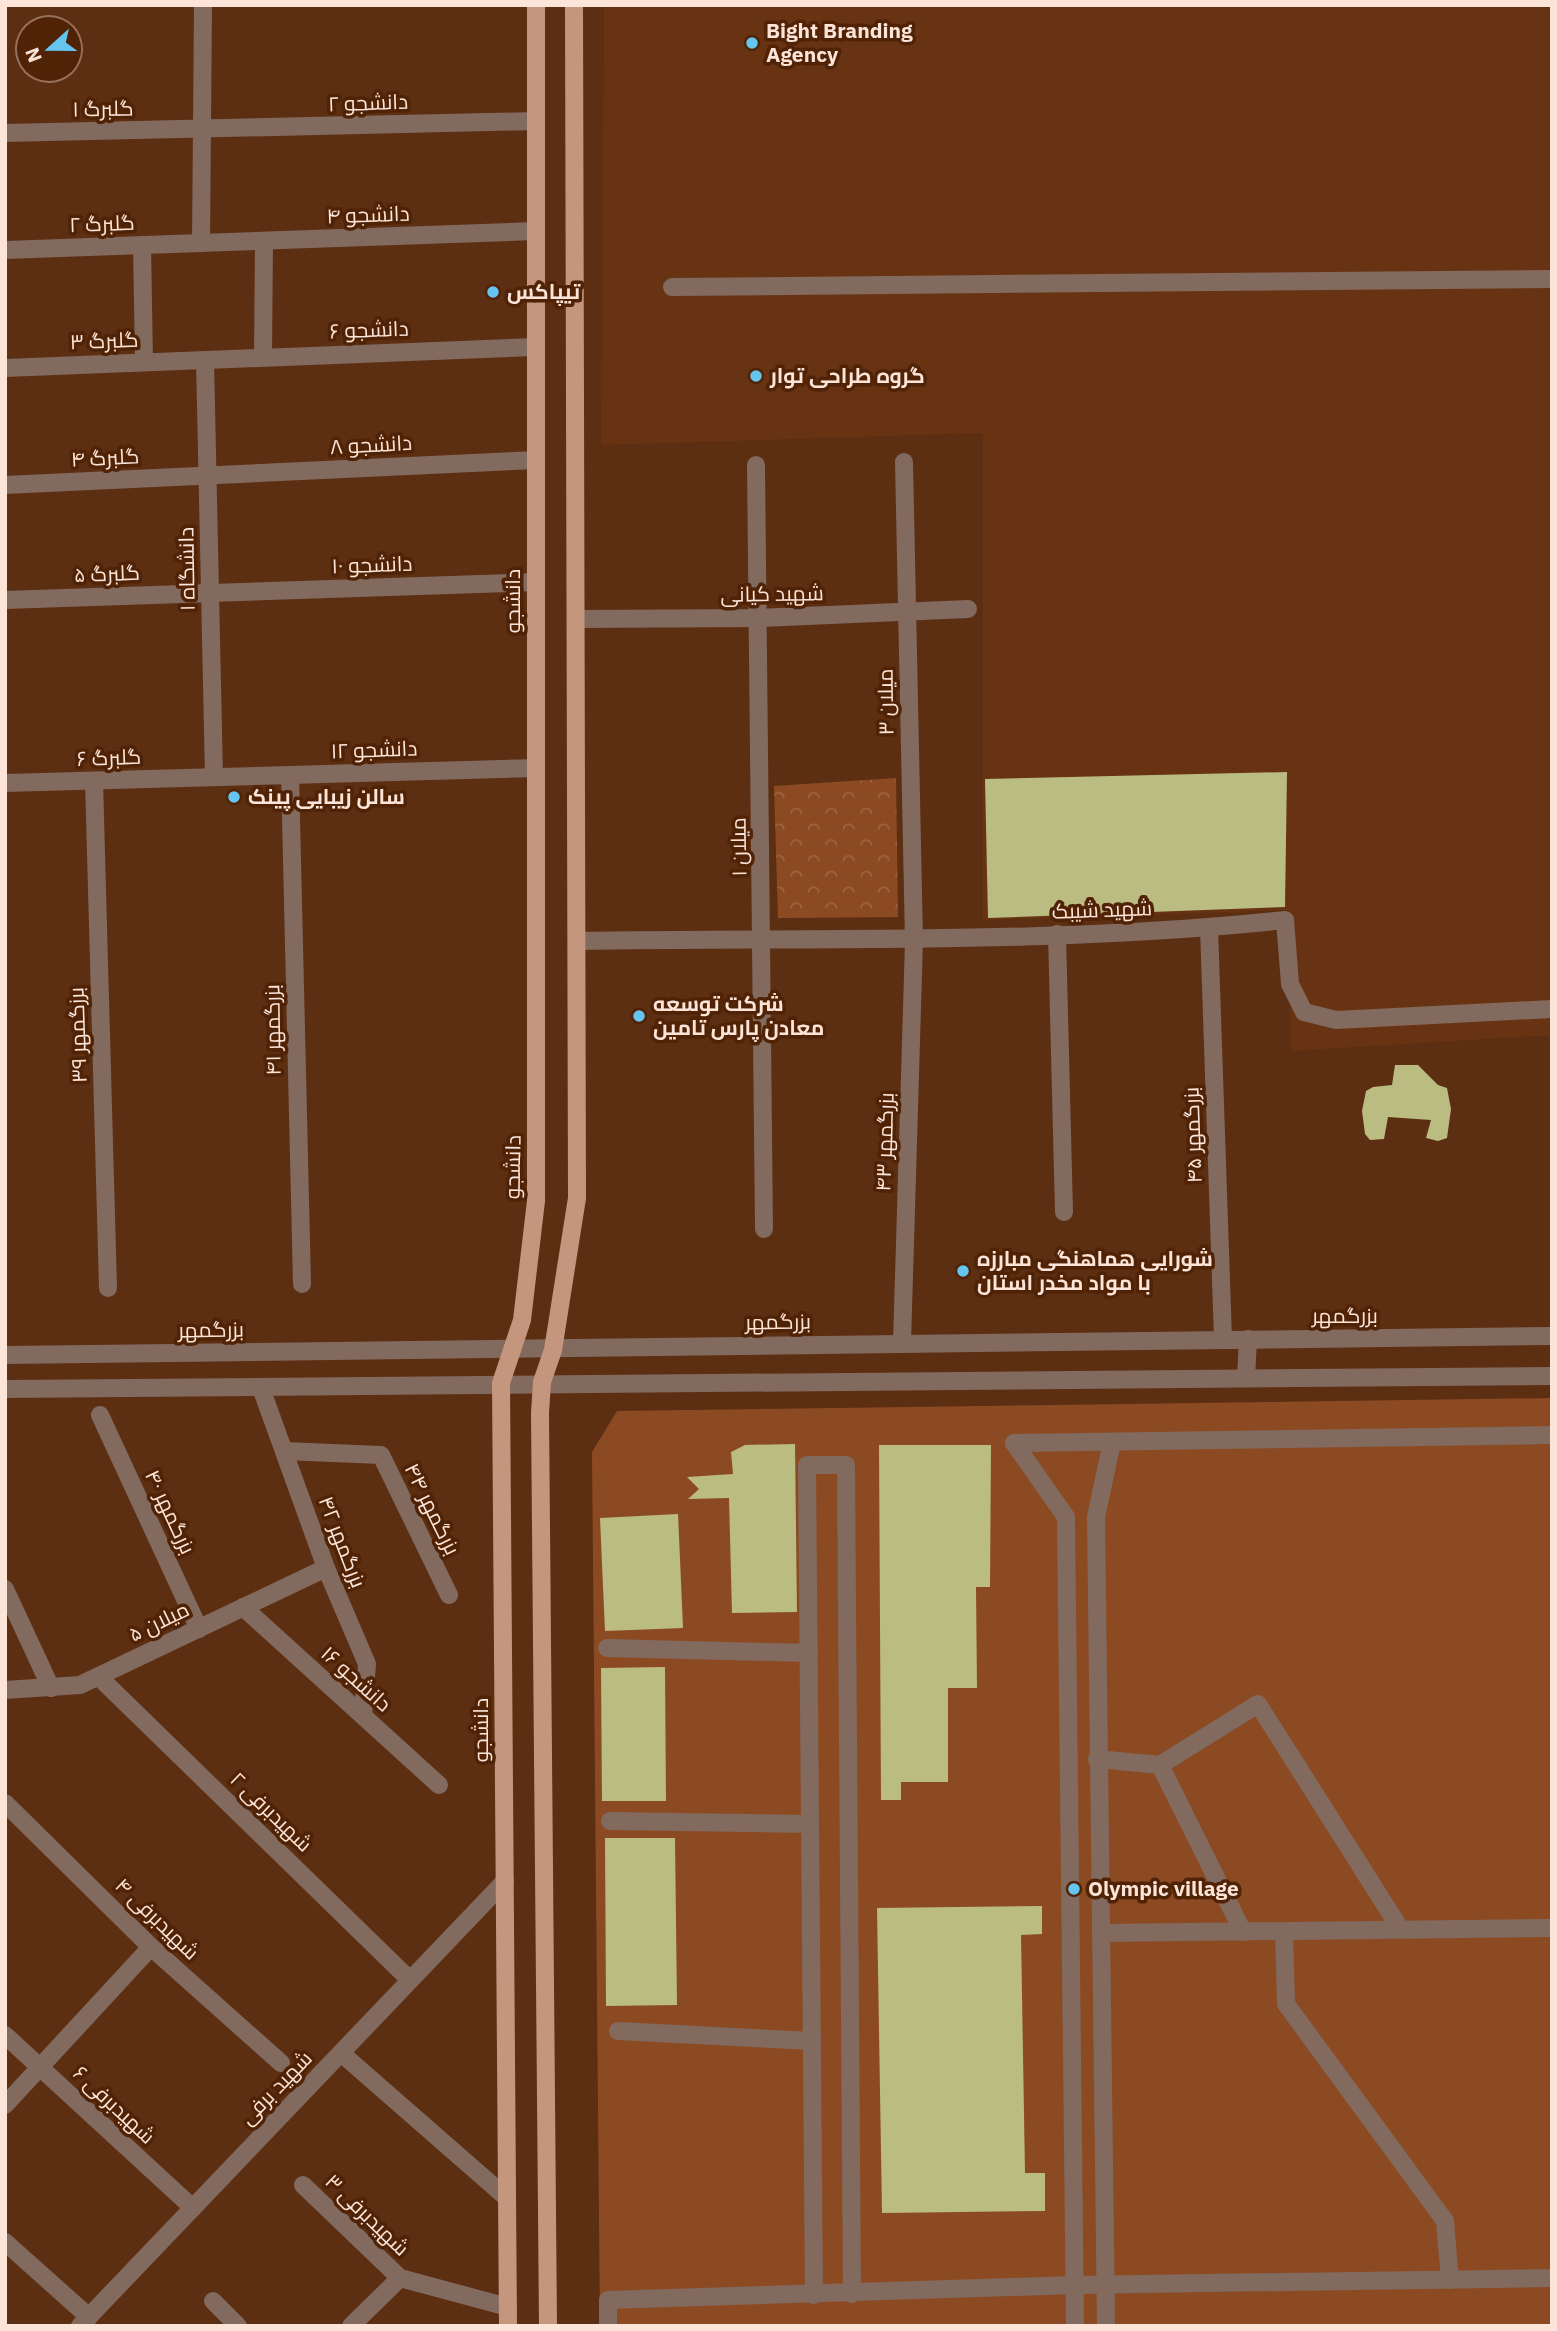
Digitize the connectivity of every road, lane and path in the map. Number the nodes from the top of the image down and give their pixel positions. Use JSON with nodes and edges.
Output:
{"nodes":[{"id":1,"x":203,"y":5,"type":"edge"},
{"id":2,"x":536,"y":5,"type":"edge"},
{"id":3,"x":574,"y":5,"type":"edge"},
{"id":4,"x":536,"y":121,"type":"junction"},
{"id":5,"x":202,"y":131,"type":"junction"},
{"id":6,"x":5,"y":133,"type":"edge"},
{"id":7,"x":536,"y":231,"type":"junction"},
{"id":8,"x":264,"y":241,"type":"junction"},
{"id":9,"x":201,"y":243,"type":"junction"},
{"id":10,"x":142,"y":245,"type":"junction"},
{"id":11,"x":5,"y":250,"type":"edge"},
{"id":12,"x":1552,"y":279,"type":"edge"},
{"id":13,"x":673,"y":287,"type":"dead end"},
{"id":14,"x":536,"y":347,"type":"junction"},
{"id":15,"x":262,"y":358,"type":"junction"},
{"id":16,"x":205,"y":360,"type":"junction"},
{"id":17,"x":144,"y":362,"type":"junction"},
{"id":18,"x":5,"y":368,"type":"edge"},
{"id":19,"x":536,"y":460,"type":"junction"},
{"id":20,"x":904,"y":462,"type":"dead end"},
{"id":21,"x":756,"y":465,"type":"dead end"},
{"id":22,"x":207,"y":476,"type":"junction"},
{"id":23,"x":5,"y":485,"type":"edge"},
{"id":24,"x":536,"y":582,"type":"junction"},
{"id":25,"x":210,"y":593,"type":"junction"},
{"id":26,"x":5,"y":600,"type":"edge"},
{"id":27,"x":968,"y":609,"type":"dead end"},
{"id":28,"x":907,"y":614,"type":"junction"},
{"id":29,"x":759,"y":618,"type":"junction"},
{"id":30,"x":576,"y":619,"type":"junction"},
{"id":31,"x":536,"y":768,"type":"junction"},
{"id":32,"x":290,"y":775,"type":"junction"},
{"id":33,"x":214,"y":777,"type":"junction"},
{"id":34,"x":94,"y":781,"type":"junction"},
{"id":35,"x":5,"y":783,"type":"edge"},
{"id":36,"x":1209,"y":928,"type":"junction"},
{"id":37,"x":1057,"y":934,"type":"junction"},
{"id":38,"x":763,"y":938,"type":"junction"},
{"id":39,"x":577,"y":941,"type":"junction"},
{"id":40,"x":914,"y":941,"type":"junction"},
{"id":41,"x":1552,"y":1009,"type":"edge"},
{"id":42,"x":1063,"y":1212,"type":"dead end"},
{"id":43,"x":764,"y":1229,"type":"dead end"},
{"id":44,"x":302,"y":1284,"type":"dead end"},
{"id":45,"x":108,"y":1289,"type":"dead end"},
{"id":46,"x":1552,"y":1336,"type":"edge"},
{"id":47,"x":1223,"y":1339,"type":"junction"},
{"id":48,"x":1248,"y":1339,"type":"junction"},
{"id":49,"x":902,"y":1343,"type":"junction"},
{"id":50,"x":512,"y":1350,"type":"junction"},
{"id":51,"x":553,"y":1350,"type":"junction"},
{"id":52,"x":5,"y":1355,"type":"edge"},
{"id":53,"x":1552,"y":1376,"type":"edge"},
{"id":54,"x":1247,"y":1378,"type":"junction"},
{"id":55,"x":542,"y":1382,"type":"junction"},
{"id":56,"x":500,"y":1383,"type":"junction"},
{"id":57,"x":261,"y":1388,"type":"junction"},
{"id":58,"x":5,"y":1389,"type":"edge"},
{"id":59,"x":100,"y":1415,"type":"dead end"},
{"id":60,"x":1552,"y":1435,"type":"edge"},
{"id":61,"x":1112,"y":1442,"type":"junction"},
{"id":62,"x":284,"y":1451,"type":"junction"},
{"id":63,"x":326,"y":1568,"type":"junction"},
{"id":64,"x":5,"y":1589,"type":"edge"},
{"id":65,"x":449,"y":1595,"type":"dead end"},
{"id":66,"x":243,"y":1607,"type":"junction"},
{"id":67,"x":198,"y":1629,"type":"junction"},
{"id":68,"x":607,"y":1648,"type":"dead end"},
{"id":69,"x":809,"y":1653,"type":"junction"},
{"id":70,"x":99,"y":1677,"type":"junction"},
{"id":71,"x":51,"y":1688,"type":"junction"},
{"id":72,"x":5,"y":1690,"type":"edge"},
{"id":73,"x":362,"y":1715,"type":"junction"},
{"id":74,"x":1097,"y":1759,"type":"junction"},
{"id":75,"x":1160,"y":1765,"type":"junction"},
{"id":76,"x":439,"y":1785,"type":"dead end"},
{"id":77,"x":5,"y":1803,"type":"edge"},
{"id":78,"x":610,"y":1821,"type":"dead end"},
{"id":79,"x":810,"y":1824,"type":"junction"},
{"id":80,"x":505,"y":1881,"type":"junction"},
{"id":81,"x":1552,"y":1928,"type":"edge"},
{"id":82,"x":1401,"y":1930,"type":"junction"},
{"id":83,"x":1244,"y":1932,"type":"junction"},
{"id":84,"x":1284,"y":1932,"type":"junction"},
{"id":85,"x":1101,"y":1933,"type":"junction"},
{"id":86,"x":151,"y":1947,"type":"junction"},
{"id":87,"x":410,"y":1980,"type":"junction"},
{"id":88,"x":618,"y":2031,"type":"dead end"},
{"id":89,"x":5,"y":2035,"type":"edge"},
{"id":90,"x":812,"y":2041,"type":"junction"},
{"id":91,"x":341,"y":2053,"type":"junction"},
{"id":92,"x":281,"y":2063,"type":"dead end"},
{"id":93,"x":40,"y":2067,"type":"junction"},
{"id":94,"x":5,"y":2105,"type":"edge"},
{"id":95,"x":303,"y":2185,"type":"dead end"},
{"id":96,"x":507,"y":2198,"type":"junction"},
{"id":97,"x":193,"y":2208,"type":"junction"},
{"id":98,"x":5,"y":2242,"type":"edge"},
{"id":99,"x":400,"y":2278,"type":"junction"},
{"id":100,"x":1552,"y":2278,"type":"edge"},
{"id":101,"x":1450,"y":2280,"type":"junction"},
{"id":102,"x":1074,"y":2285,"type":"junction"},
{"id":103,"x":1105,"y":2286,"type":"junction"},
{"id":104,"x":852,"y":2294,"type":"junction"},
{"id":105,"x":814,"y":2295,"type":"junction"},
{"id":106,"x":213,"y":2301,"type":"dead end"},
{"id":107,"x":508,"y":2307,"type":"junction"},
{"id":108,"x":84,"y":2321,"type":"edge"},
{"id":109,"x":238,"y":2326,"type":"edge"},
{"id":110,"x":351,"y":2326,"type":"edge"},
{"id":111,"x":508,"y":2326,"type":"edge"},
{"id":112,"x":548,"y":2326,"type":"edge"},
{"id":113,"x":608,"y":2326,"type":"edge"},
{"id":114,"x":1075,"y":2326,"type":"edge"},
{"id":115,"x":1106,"y":2326,"type":"edge"}],
"edges":[{"from":1,"to":5,"type":"street"},
{"from":2,"to":4,"type":"main road","name":"دانشجو"},
{"from":3,"to":30,"type":"main road"},
{"from":4,"to":5,"type":"street","name":"دانشجو ۲"},
{"from":4,"to":7,"type":"main road","name":"دانشجو"},
{"from":5,"to":6,"type":"street","name":"گلبرگ ۱"},
{"from":5,"to":9,"type":"street"},
{"from":7,"to":8,"type":"street","name":"دانشجو ۴"},
{"from":7,"to":14,"type":"main road","name":"دانشجو"},
{"from":8,"to":9,"type":"street","name":"دانشجو ۴"},
{"from":8,"to":15,"type":"street"},
{"from":9,"to":10,"type":"street","name":"گلبرگ ۲"},
{"from":10,"to":11,"type":"street","name":"گلبرگ ۲"},
{"from":10,"to":17,"type":"street"},
{"from":12,"to":13,"type":"street"},
{"from":14,"to":15,"type":"street","name":"دانشجو ۶"},
{"from":14,"to":19,"type":"main road","name":"دانشجو"},
{"from":15,"to":16,"type":"street","name":"دانشجو ۶"},
{"from":16,"to":17,"type":"street","name":"گلبرگ ۳"},
{"from":16,"to":22,"type":"street","name":"دانشگاه ۱"},
{"from":17,"to":18,"type":"street","name":"گلبرگ ۳"},
{"from":19,"to":22,"type":"street","name":"دانشجو ۸"},
{"from":19,"to":24,"type":"main road","name":"دانشجو"},
{"from":20,"to":28,"type":"street","name":"میلان ۳"},
{"from":21,"to":29,"type":"street","name":"میلان ۱"},
{"from":22,"to":23,"type":"street","name":"گلبرگ ۴"},
{"from":22,"to":25,"type":"street","name":"دانشگاه ۱"},
{"from":24,"to":25,"type":"street","name":"دانشجو ۱۰"},
{"from":24,"to":31,"type":"main road","name":"دانشجو"},
{"from":25,"to":26,"type":"street","name":"گلبرگ ۵"},
{"from":25,"to":33,"type":"street","name":"دانشگاه ۱"},
{"from":27,"to":28,"type":"street","name":"شهید کیانی"},
{"from":28,"to":29,"type":"street","name":"شهید کیانی"},
{"from":28,"to":40,"type":"street","name":"میلان ۳"},
{"from":29,"to":30,"type":"street","name":"شهید کیانی"},
{"from":29,"to":38,"type":"street","name":"میلان ۱"},
{"from":30,"to":39,"type":"main road"},
{"from":31,"to":32,"type":"street","name":"دانشجو ۱۲"},
{"from":31,"to":50,"type":"main road","name":"دانشجو"},
{"from":32,"to":33,"type":"street","name":"دانشجو ۱۲"},
{"from":32,"to":44,"type":"street","name":"بزرگمهر ۴۱"},
{"from":33,"to":34,"type":"street","name":"گلبرگ ۶"},
{"from":34,"to":35,"type":"street","name":"گلبرگ ۶"},
{"from":34,"to":45,"type":"street","name":"برزگمهر ۳۹"},
{"from":36,"to":37,"type":"street","name":"شهید شیبک"},
{"from":36,"to":41,"type":"street","name":"شهید شیبک"},
{"from":36,"to":47,"type":"street","name":"بزرگمهر ۴۵"},
{"from":37,"to":40,"type":"street","name":"شهید شیبک"},
{"from":37,"to":42,"type":"street"},
{"from":38,"to":39,"type":"street","name":"شهید شیبک"},
{"from":38,"to":40,"type":"street","name":"شهید شیبک"},
{"from":38,"to":43,"type":"street","name":"میلان ۱"},
{"from":39,"to":51,"type":"main road"},
{"from":40,"to":49,"type":"street","name":"بزرگمهر ۴۳"},
{"from":46,"to":48,"type":"street","name":"بزرگمهر"},
{"from":47,"to":48,"type":"street","name":"بزرگمهر"},
{"from":47,"to":49,"type":"street","name":"بزرگمهر"},
{"from":48,"to":54,"type":"street"},
{"from":49,"to":51,"type":"street","name":"بزرگمهر"},
{"from":50,"to":51,"type":"street","name":"بزرگمهر"},
{"from":50,"to":52,"type":"street","name":"بزرگمهر"},
{"from":50,"to":56,"type":"main road","name":"دانشجو"},
{"from":51,"to":55,"type":"main road"},
{"from":53,"to":54,"type":"street"},
{"from":54,"to":55,"type":"street"},
{"from":55,"to":56,"type":"street"},
{"from":55,"to":112,"type":"main road"},
{"from":56,"to":57,"type":"street"},
{"from":56,"to":80,"type":"main road","name":"دانشجو"},
{"from":57,"to":58,"type":"street"},
{"from":57,"to":62,"type":"street","name":"بزرگمهر ۴۲"},
{"from":59,"to":67,"type":"street","name":"بزرگمهر ۴۰"},
{"from":60,"to":61,"type":"street"},
{"from":61,"to":74,"type":"street"},
{"from":61,"to":102,"type":"street"},
{"from":62,"to":63,"type":"street","name":"بزرگمهر ۴۲"},
{"from":62,"to":65,"type":"street","name":"بزرگمهر ۴۴"},
{"from":63,"to":66,"type":"street","name":"میلان ۵"},
{"from":63,"to":73,"type":"street","name":"بزرگمهر ۴۲"},
{"from":64,"to":71,"type":"street"},
{"from":66,"to":67,"type":"street","name":"میلان ۵"},
{"from":66,"to":73,"type":"street","name":"دانشجو ۱۶"},
{"from":67,"to":70,"type":"street","name":"میلان ۵"},
{"from":68,"to":69,"type":"street"},
{"from":69,"to":79,"type":"street"},
{"from":69,"to":104,"type":"street"},
{"from":70,"to":71,"type":"street","name":"میلان ۵"},
{"from":70,"to":87,"type":"street","name":"شهیدبرفی ۲"},
{"from":71,"to":72,"type":"street","name":"میلان ۵"},
{"from":73,"to":76,"type":"street","name":"دانشجو ۱۶"},
{"from":74,"to":75,"type":"street"},
{"from":74,"to":85,"type":"street"},
{"from":75,"to":82,"type":"street"},
{"from":75,"to":83,"type":"street"},
{"from":77,"to":86,"type":"street","name":"شهیدبرفی ۴"},
{"from":78,"to":79,"type":"street"},
{"from":79,"to":90,"type":"street"},
{"from":80,"to":87,"type":"street","name":"شهید برفی"},
{"from":80,"to":96,"type":"main road","name":"دانشجو"},
{"from":81,"to":82,"type":"street"},
{"from":82,"to":84,"type":"street"},
{"from":83,"to":84,"type":"street"},
{"from":83,"to":85,"type":"street"},
{"from":84,"to":101,"type":"street"},
{"from":85,"to":103,"type":"street"},
{"from":86,"to":92,"type":"street","name":"شهیدبرفی ۴"},
{"from":86,"to":93,"type":"street"},
{"from":87,"to":91,"type":"street","name":"شهید برفی"},
{"from":88,"to":90,"type":"street"},
{"from":89,"to":93,"type":"street","name":"شهیدبرفی ۶"},
{"from":90,"to":105,"type":"street"},
{"from":91,"to":96,"type":"street"},
{"from":91,"to":97,"type":"street","name":"شهید برفی"},
{"from":93,"to":94,"type":"street"},
{"from":93,"to":97,"type":"street","name":"شهیدبرفی ۶"},
{"from":95,"to":99,"type":"street","name":"شهیدبرفی ۳"},
{"from":96,"to":107,"type":"main road","name":"دانشجو"},
{"from":97,"to":108,"type":"street","name":"شهید برفی"},
{"from":98,"to":108,"type":"street"},
{"from":99,"to":107,"type":"street"},
{"from":99,"to":110,"type":"street"},
{"from":100,"to":101,"type":"street"},
{"from":101,"to":103,"type":"street"},
{"from":102,"to":103,"type":"street"},
{"from":102,"to":104,"type":"street"},
{"from":102,"to":114,"type":"street"},
{"from":103,"to":115,"type":"street"},
{"from":104,"to":105,"type":"street"},
{"from":105,"to":113,"type":"street"},
{"from":106,"to":109,"type":"street"},
{"from":107,"to":111,"type":"main road","name":"دانشجو"}]}
